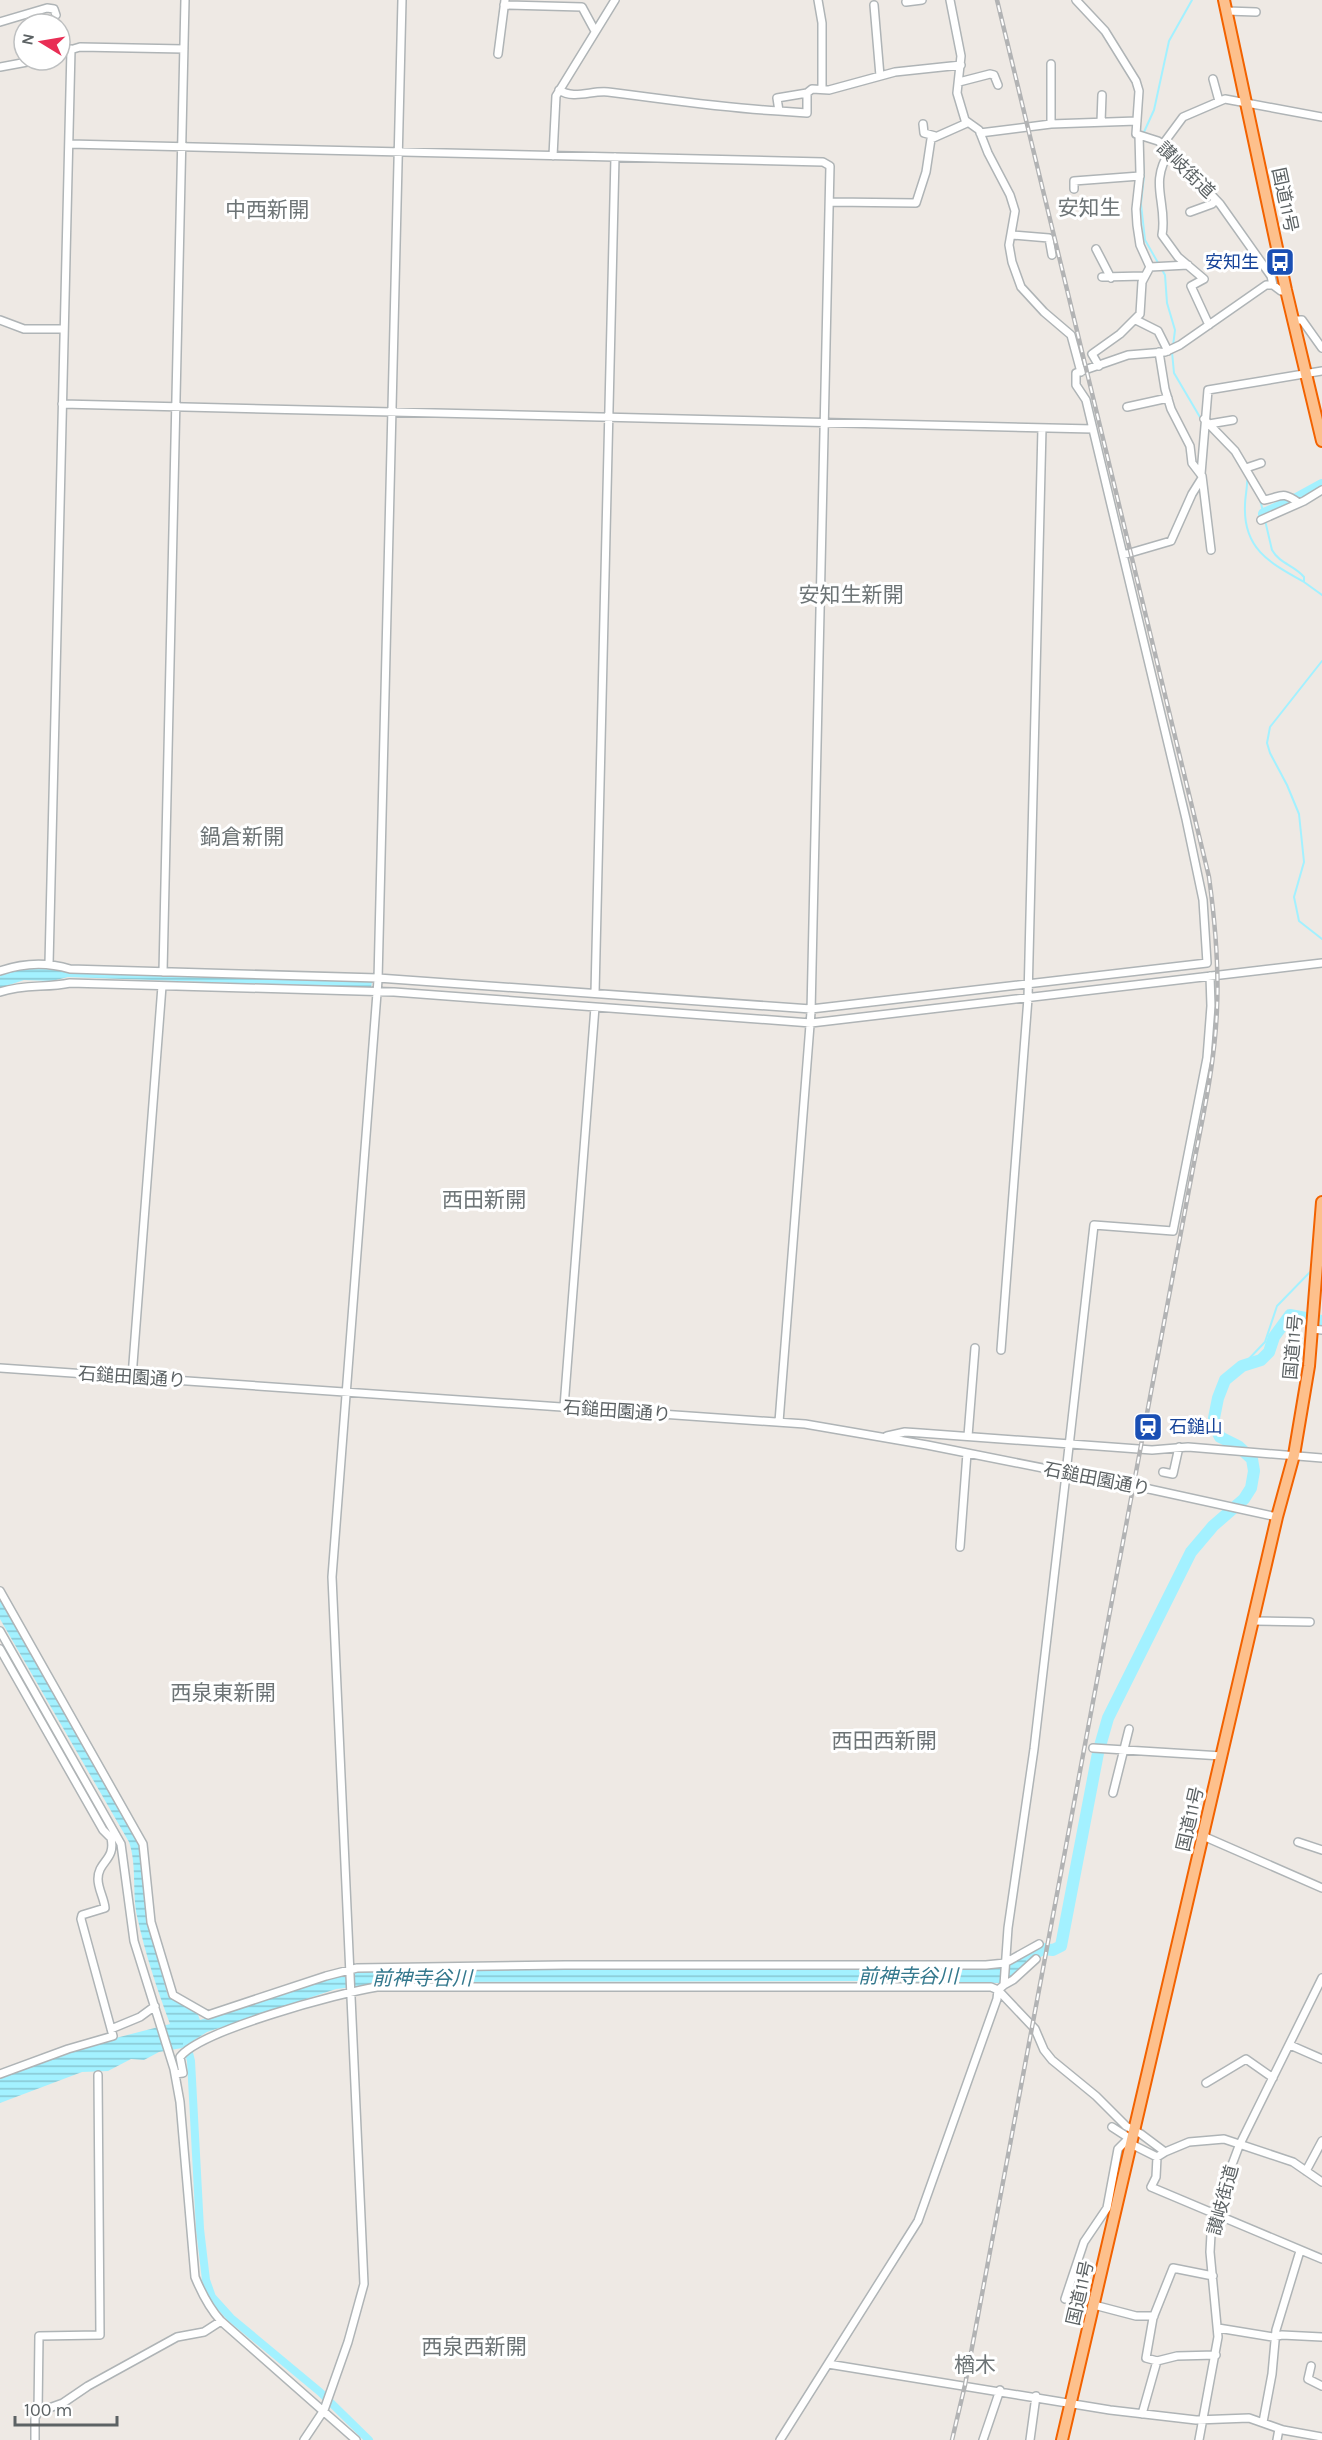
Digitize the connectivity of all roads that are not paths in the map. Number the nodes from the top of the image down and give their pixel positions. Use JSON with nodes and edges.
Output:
{"nodes":[{"id":1,"x":185,"y":0,"type":"edge"},
{"id":2,"x":402,"y":0,"type":"edge"},
{"id":3,"x":615,"y":0,"type":"edge"},
{"id":4,"x":818,"y":0,"type":"edge"},
{"id":5,"x":922,"y":0,"type":"edge"},
{"id":6,"x":1076,"y":0,"type":"edge"},
{"id":7,"x":952,"y":1,"type":"edge"},
{"id":8,"x":505,"y":2,"type":"edge"},
{"id":9,"x":906,"y":2,"type":"dead end"},
{"id":10,"x":874,"y":5,"type":"dead end"},
{"id":11,"x":1226,"y":5,"type":"edge"},
{"id":12,"x":34,"y":12,"type":"edge"},
{"id":13,"x":55,"y":12,"type":"edge"},
{"id":14,"x":1256,"y":12,"type":"dead end"},
{"id":15,"x":595,"y":31,"type":"junction"},
{"id":16,"x":72,"y":49,"type":"edge"},
{"id":17,"x":184,"y":49,"type":"junction"},
{"id":18,"x":498,"y":54,"type":"dead end"},
{"id":19,"x":1051,"y":64,"type":"dead end"},
{"id":20,"x":961,"y":65,"type":"junction"},
{"id":21,"x":71,"y":72,"type":"edge"},
{"id":22,"x":880,"y":76,"type":"junction"},
{"id":23,"x":1213,"y":78,"type":"dead end"},
{"id":24,"x":959,"y":82,"type":"junction"},
{"id":25,"x":998,"y":85,"type":"dead end"},
{"id":26,"x":822,"y":89,"type":"junction"},
{"id":27,"x":559,"y":90,"type":"junction"},
{"id":28,"x":807,"y":93,"type":"junction"},
{"id":29,"x":1102,"y":94,"type":"dead end"},
{"id":30,"x":1219,"y":101,"type":"junction"},
{"id":31,"x":1247,"y":101,"type":"junction"},
{"id":32,"x":779,"y":111,"type":"junction"},
{"id":33,"x":1322,"y":117,"type":"edge"},
{"id":34,"x":1137,"y":121,"type":"junction"},
{"id":35,"x":1101,"y":122,"type":"junction"},
{"id":36,"x":968,"y":123,"type":"junction"},
{"id":37,"x":923,"y":124,"type":"dead end"},
{"id":38,"x":1051,"y":124,"type":"junction"},
{"id":39,"x":980,"y":133,"type":"junction"},
{"id":40,"x":1139,"y":135,"type":"junction"},
{"id":41,"x":934,"y":136,"type":"junction"},
{"id":42,"x":69,"y":144,"type":"junction"},
{"id":43,"x":1163,"y":144,"type":"junction"},
{"id":44,"x":182,"y":147,"type":"junction"},
{"id":45,"x":1170,"y":151,"type":"junction"},
{"id":46,"x":398,"y":152,"type":"junction"},
{"id":47,"x":553,"y":156,"type":"junction"},
{"id":48,"x":615,"y":157,"type":"junction"},
{"id":49,"x":1140,"y":176,"type":"junction"},
{"id":50,"x":1074,"y":189,"type":"dead end"},
{"id":51,"x":1216,"y":200,"type":"junction"},
{"id":52,"x":831,"y":202,"type":"junction"},
{"id":53,"x":1190,"y":212,"type":"dead end"},
{"id":54,"x":1012,"y":235,"type":"junction"},
{"id":55,"x":1096,"y":249,"type":"dead end"},
{"id":56,"x":1052,"y":255,"type":"dead end"},
{"id":57,"x":1188,"y":265,"type":"junction"},
{"id":58,"x":1150,"y":267,"type":"junction"},
{"id":59,"x":1144,"y":276,"type":"junction"},
{"id":60,"x":1273,"y":285,"type":"junction"},
{"id":61,"x":1286,"y":290,"type":"junction"},
{"id":62,"x":0,"y":320,"type":"edge"},
{"id":63,"x":1136,"y":320,"type":"junction"},
{"id":64,"x":1293,"y":320,"type":"junction"},
{"id":65,"x":1209,"y":325,"type":"junction"},
{"id":66,"x":64,"y":329,"type":"junction"},
{"id":67,"x":1322,"y":348,"type":"edge"},
{"id":68,"x":1168,"y":351,"type":"junction"},
{"id":69,"x":1159,"y":352,"type":"junction"},
{"id":70,"x":1099,"y":366,"type":"junction"},
{"id":71,"x":1322,"y":371,"type":"edge"},
{"id":72,"x":1081,"y":372,"type":"junction"},
{"id":73,"x":1306,"y":374,"type":"junction"},
{"id":74,"x":1168,"y":398,"type":"junction"},
{"id":75,"x":62,"y":404,"type":"junction"},
{"id":76,"x":176,"y":407,"type":"junction"},
{"id":77,"x":1127,"y":407,"type":"dead end"},
{"id":78,"x":392,"y":412,"type":"junction"},
{"id":79,"x":609,"y":418,"type":"junction"},
{"id":80,"x":1233,"y":420,"type":"dead end"},
{"id":81,"x":1207,"y":422,"type":"junction"},
{"id":82,"x":825,"y":423,"type":"junction"},
{"id":83,"x":1042,"y":428,"type":"junction"},
{"id":84,"x":1093,"y":429,"type":"junction"},
{"id":85,"x":1322,"y":441,"type":"edge"},
{"id":86,"x":1261,"y":463,"type":"dead end"},
{"id":87,"x":1246,"y":468,"type":"junction"},
{"id":88,"x":1201,"y":476,"type":"junction"},
{"id":89,"x":1322,"y":490,"type":"edge"},
{"id":90,"x":1299,"y":503,"type":"junction"},
{"id":91,"x":1261,"y":520,"type":"dead end"},
{"id":92,"x":1210,"y":550,"type":"dead end"},
{"id":93,"x":1123,"y":555,"type":"junction"},
{"id":94,"x":1322,"y":963,"type":"edge"},
{"id":95,"x":49,"y":964,"type":"junction"},
{"id":96,"x":0,"y":971,"type":"edge"},
{"id":97,"x":163,"y":972,"type":"junction"},
{"id":98,"x":1210,"y":976,"type":"junction"},
{"id":99,"x":378,"y":979,"type":"junction"},
{"id":100,"x":162,"y":986,"type":"junction"},
{"id":101,"x":1028,"y":991,"type":"junction"},
{"id":102,"x":0,"y":992,"type":"edge"},
{"id":103,"x":377,"y":992,"type":"junction"},
{"id":104,"x":595,"y":993,"type":"junction"},
{"id":105,"x":595,"y":1007,"type":"junction"},
{"id":106,"x":811,"y":1010,"type":"junction"},
{"id":107,"x":811,"y":1022,"type":"junction"},
{"id":108,"x":1322,"y":1202,"type":"edge"},
{"id":109,"x":1317,"y":1329,"type":"edge"},
{"id":110,"x":975,"y":1348,"type":"dead end"},
{"id":111,"x":1001,"y":1350,"type":"dead end"},
{"id":112,"x":0,"y":1368,"type":"edge"},
{"id":113,"x":132,"y":1377,"type":"junction"},
{"id":114,"x":347,"y":1392,"type":"junction"},
{"id":115,"x":564,"y":1407,"type":"junction"},
{"id":116,"x":779,"y":1422,"type":"junction"},
{"id":117,"x":968,"y":1436,"type":"junction"},
{"id":118,"x":882,"y":1437,"type":"junction"},
{"id":119,"x":1070,"y":1443,"type":"junction"},
{"id":120,"x":1179,"y":1447,"type":"junction"},
{"id":121,"x":967,"y":1453,"type":"junction"},
{"id":122,"x":1294,"y":1455,"type":"junction"},
{"id":123,"x":1322,"y":1458,"type":"edge"},
{"id":124,"x":1067,"y":1464,"type":"dead end"},
{"id":125,"x":1163,"y":1472,"type":"dead end"},
{"id":126,"x":1065,"y":1483,"type":"dead end"},
{"id":127,"x":1277,"y":1517,"type":"junction"},
{"id":128,"x":960,"y":1546,"type":"dead end"},
{"id":129,"x":0,"y":1591,"type":"edge"},
{"id":130,"x":1253,"y":1621,"type":"junction"},
{"id":131,"x":1310,"y":1622,"type":"dead end"},
{"id":132,"x":0,"y":1630,"type":"edge"},
{"id":133,"x":0,"y":1648,"type":"edge"},
{"id":134,"x":1129,"y":1729,"type":"dead end"},
{"id":135,"x":1093,"y":1748,"type":"dead end"},
{"id":136,"x":1125,"y":1749,"type":"junction"},
{"id":137,"x":1222,"y":1756,"type":"junction"},
{"id":138,"x":1113,"y":1793,"type":"dead end"},
{"id":139,"x":113,"y":1836,"type":"junction"},
{"id":140,"x":1203,"y":1836,"type":"junction"},
{"id":141,"x":1298,"y":1842,"type":"dead end"},
{"id":142,"x":1322,"y":1850,"type":"edge"},
{"id":143,"x":1322,"y":1888,"type":"edge"},
{"id":144,"x":1039,"y":1944,"type":"dead end"},
{"id":145,"x":1036,"y":1959,"type":"dead end"},
{"id":146,"x":1005,"y":1964,"type":"junction"},
{"id":147,"x":350,"y":1970,"type":"junction"},
{"id":148,"x":1322,"y":1978,"type":"edge"},
{"id":149,"x":1002,"y":1986,"type":"junction"},
{"id":150,"x":351,"y":1990,"type":"junction"},
{"id":151,"x":155,"y":2006,"type":"junction"},
{"id":152,"x":111,"y":2029,"type":"junction"},
{"id":153,"x":1290,"y":2045,"type":"junction"},
{"id":154,"x":1322,"y":2059,"type":"edge"},
{"id":155,"x":0,"y":2074,"type":"edge"},
{"id":156,"x":175,"y":2074,"type":"junction"},
{"id":157,"x":98,"y":2076,"type":"dead end"},
{"id":158,"x":1273,"y":2078,"type":"junction"},
{"id":159,"x":1206,"y":2083,"type":"dead end"},
{"id":160,"x":1112,"y":2127,"type":"dead end"},
{"id":161,"x":1132,"y":2137,"type":"junction"},
{"id":162,"x":1322,"y":2141,"type":"edge"},
{"id":163,"x":1240,"y":2144,"type":"junction"},
{"id":164,"x":1165,"y":2152,"type":"junction"},
{"id":165,"x":1157,"y":2157,"type":"junction"},
{"id":166,"x":1306,"y":2171,"type":"junction"},
{"id":167,"x":1322,"y":2182,"type":"edge"},
{"id":168,"x":1216,"y":2214,"type":"junction"},
{"id":169,"x":1300,"y":2251,"type":"junction"},
{"id":170,"x":1322,"y":2259,"type":"edge"},
{"id":171,"x":1213,"y":2276,"type":"junction"},
{"id":172,"x":1065,"y":2299,"type":"dead end"},
{"id":173,"x":1094,"y":2306,"type":"junction"},
{"id":174,"x":1154,"y":2316,"type":"junction"},
{"id":175,"x":221,"y":2321,"type":"junction"},
{"id":176,"x":1218,"y":2328,"type":"junction"},
{"id":177,"x":1275,"y":2337,"type":"junction"},
{"id":178,"x":1322,"y":2337,"type":"edge"},
{"id":179,"x":1216,"y":2355,"type":"junction"},
{"id":180,"x":1157,"y":2361,"type":"junction"},
{"id":181,"x":828,"y":2364,"type":"junction"},
{"id":182,"x":1311,"y":2366,"type":"dead end"},
{"id":183,"x":1322,"y":2386,"type":"edge"},
{"id":184,"x":1000,"y":2390,"type":"junction"},
{"id":185,"x":1036,"y":2396,"type":"junction"},
{"id":186,"x":1071,"y":2402,"type":"junction"},
{"id":187,"x":326,"y":2404,"type":"junction"},
{"id":188,"x":38,"y":2412,"type":"junction"},
{"id":189,"x":1142,"y":2414,"type":"junction"},
{"id":190,"x":1203,"y":2420,"type":"junction"},
{"id":191,"x":1263,"y":2422,"type":"junction"},
{"id":192,"x":1279,"y":2429,"type":"junction"},
{"id":193,"x":1322,"y":2437,"type":"edge"},
{"id":194,"x":35,"y":2440,"type":"edge"},
{"id":195,"x":304,"y":2440,"type":"edge"},
{"id":196,"x":356,"y":2440,"type":"edge"},
{"id":197,"x":780,"y":2440,"type":"edge"},
{"id":198,"x":983,"y":2440,"type":"edge"},
{"id":199,"x":1030,"y":2440,"type":"edge"},
{"id":200,"x":1062,"y":2440,"type":"edge"},
{"id":201,"x":1199,"y":2440,"type":"edge"},
{"id":202,"x":1277,"y":2440,"type":"edge"}],
"edges":[{"from":1,"to":17,"type":"street"},
{"from":2,"to":46,"type":"street"},
{"from":3,"to":15,"type":"street"},
{"from":4,"to":26,"type":"street"},
{"from":5,"to":9,"type":"street"},
{"from":6,"to":34,"type":"street","name":"讃岐街道"},
{"from":7,"to":20,"type":"street"},
{"from":8,"to":15,"type":"street"},
{"from":8,"to":18,"type":"street"},
{"from":10,"to":22,"type":"street"},
{"from":11,"to":14,"type":"street"},
{"from":11,"to":31,"type":"highway","name":"国道11号"},
{"from":12,"to":13,"type":"street"},
{"from":15,"to":27,"type":"street"},
{"from":16,"to":17,"type":"street"},
{"from":17,"to":44,"type":"street"},
{"from":19,"to":38,"type":"street"},
{"from":20,"to":22,"type":"street"},
{"from":20,"to":24,"type":"street"},
{"from":21,"to":42,"type":"street"},
{"from":22,"to":26,"type":"street"},
{"from":23,"to":30,"type":"street"},
{"from":24,"to":25,"type":"street"},
{"from":24,"to":36,"type":"street"},
{"from":26,"to":28,"type":"street"},
{"from":27,"to":32,"type":"street"},
{"from":27,"to":47,"type":"street"},
{"from":28,"to":32,"type":"street"},
{"from":28,"to":32,"type":"street"},
{"from":29,"to":35,"type":"street"},
{"from":30,"to":31,"type":"street"},
{"from":30,"to":43,"type":"street"},
{"from":31,"to":33,"type":"street"},
{"from":31,"to":61,"type":"highway","name":"国道11号"},
{"from":34,"to":35,"type":"street"},
{"from":34,"to":40,"type":"street","name":"讃岐街道"},
{"from":35,"to":38,"type":"street"},
{"from":36,"to":39,"type":"street"},
{"from":36,"to":41,"type":"street"},
{"from":37,"to":41,"type":"street"},
{"from":38,"to":39,"type":"street"},
{"from":39,"to":54,"type":"street"},
{"from":40,"to":43,"type":"street","name":"讃岐街道"},
{"from":40,"to":49,"type":"street"},
{"from":41,"to":52,"type":"street"},
{"from":42,"to":44,"type":"street"},
{"from":42,"to":66,"type":"street"},
{"from":43,"to":45,"type":"street","name":"讃岐街道"},
{"from":44,"to":46,"type":"street"},
{"from":44,"to":76,"type":"street"},
{"from":45,"to":51,"type":"street","name":"讃岐街道"},
{"from":45,"to":57,"type":"street"},
{"from":46,"to":47,"type":"street"},
{"from":46,"to":78,"type":"street"},
{"from":47,"to":48,"type":"street"},
{"from":48,"to":52,"type":"street"},
{"from":48,"to":79,"type":"street"},
{"from":49,"to":50,"type":"street"},
{"from":49,"to":58,"type":"street"},
{"from":51,"to":53,"type":"street"},
{"from":51,"to":60,"type":"street","name":"讃岐街道"},
{"from":52,"to":82,"type":"street"},
{"from":54,"to":56,"type":"street"},
{"from":54,"to":72,"type":"street"},
{"from":55,"to":59,"type":"street"},
{"from":57,"to":58,"type":"street"},
{"from":57,"to":65,"type":"street"},
{"from":58,"to":59,"type":"street"},
{"from":59,"to":63,"type":"street"},
{"from":60,"to":61,"type":"street"},
{"from":60,"to":65,"type":"street"},
{"from":61,"to":64,"type":"highway","name":"国道11号"},
{"from":62,"to":66,"type":"street"},
{"from":63,"to":68,"type":"street"},
{"from":63,"to":70,"type":"street"},
{"from":64,"to":67,"type":"street"},
{"from":64,"to":73,"type":"highway","name":"国道11号"},
{"from":65,"to":68,"type":"street"},
{"from":66,"to":75,"type":"street"},
{"from":68,"to":69,"type":"street"},
{"from":69,"to":70,"type":"street"},
{"from":69,"to":74,"type":"street"},
{"from":70,"to":72,"type":"street"},
{"from":71,"to":73,"type":"street"},
{"from":72,"to":84,"type":"street"},
{"from":73,"to":81,"type":"street"},
{"from":73,"to":85,"type":"highway","name":"国道11号"},
{"from":74,"to":77,"type":"street"},
{"from":74,"to":88,"type":"street"},
{"from":75,"to":76,"type":"street"},
{"from":75,"to":95,"type":"street"},
{"from":76,"to":78,"type":"street"},
{"from":76,"to":97,"type":"street"},
{"from":78,"to":79,"type":"street"},
{"from":78,"to":99,"type":"street"},
{"from":79,"to":82,"type":"street"},
{"from":79,"to":104,"type":"street"},
{"from":80,"to":81,"type":"street"},
{"from":81,"to":87,"type":"street"},
{"from":81,"to":88,"type":"street"},
{"from":82,"to":83,"type":"street"},
{"from":82,"to":106,"type":"street"},
{"from":83,"to":84,"type":"street"},
{"from":83,"to":101,"type":"street"},
{"from":84,"to":93,"type":"street"},
{"from":86,"to":87,"type":"street"},
{"from":87,"to":90,"type":"street"},
{"from":88,"to":92,"type":"street"},
{"from":88,"to":93,"type":"street"},
{"from":89,"to":90,"type":"street"},
{"from":90,"to":91,"type":"street"},
{"from":93,"to":101,"type":"street"},
{"from":94,"to":98,"type":"street"},
{"from":95,"to":96,"type":"street"},
{"from":95,"to":97,"type":"street"},
{"from":97,"to":99,"type":"street"},
{"from":98,"to":101,"type":"street"},
{"from":98,"to":119,"type":"street"},
{"from":99,"to":103,"type":"street"},
{"from":99,"to":104,"type":"street"},
{"from":100,"to":102,"type":"street"},
{"from":100,"to":103,"type":"street"},
{"from":100,"to":113,"type":"street"},
{"from":101,"to":106,"type":"street"},
{"from":101,"to":107,"type":"street"},
{"from":101,"to":111,"type":"street"},
{"from":103,"to":105,"type":"street"},
{"from":103,"to":114,"type":"street"},
{"from":104,"to":106,"type":"street"},
{"from":105,"to":107,"type":"street"},
{"from":105,"to":115,"type":"street"},
{"from":106,"to":107,"type":"street"},
{"from":107,"to":116,"type":"street"},
{"from":108,"to":109,"type":"highway","name":"国道11号"},
{"from":109,"to":122,"type":"highway","name":"国道11号"},
{"from":110,"to":117,"type":"street"},
{"from":112,"to":113,"type":"street","name":"石鎚田園通り"},
{"from":113,"to":114,"type":"street","name":"石鎚田園通り"},
{"from":114,"to":115,"type":"street","name":"石鎚田園通り"},
{"from":114,"to":147,"type":"street"},
{"from":115,"to":116,"type":"street","name":"石鎚田園通り"},
{"from":116,"to":118,"type":"street","name":"石鎚田園通り"},
{"from":117,"to":118,"type":"street"},
{"from":117,"to":119,"type":"street"},
{"from":118,"to":121,"type":"street","name":"石鎚田園通り"},
{"from":119,"to":120,"type":"street"},
{"from":119,"to":124,"type":"street"},
{"from":120,"to":122,"type":"street"},
{"from":120,"to":125,"type":"street"},
{"from":121,"to":127,"type":"street","name":"石鎚田園通り","bridge":true},
{"from":121,"to":128,"type":"street"},
{"from":122,"to":123,"type":"street"},
{"from":122,"to":127,"type":"highway","name":"国道11号"},
{"from":126,"to":146,"type":"street"},
{"from":127,"to":130,"type":"highway","name":"国道11号"},
{"from":129,"to":147,"type":"street"},
{"from":130,"to":131,"type":"street"},
{"from":130,"to":137,"type":"highway","name":"国道11号"},
{"from":132,"to":139,"type":"street"},
{"from":133,"to":139,"type":"street"},
{"from":134,"to":136,"type":"street"},
{"from":135,"to":136,"type":"street"},
{"from":136,"to":137,"type":"street"},
{"from":136,"to":138,"type":"street"},
{"from":137,"to":140,"type":"highway","name":"国道11号"},
{"from":139,"to":151,"type":"street"},
{"from":139,"to":152,"type":"street"},
{"from":140,"to":143,"type":"street"},
{"from":140,"to":161,"type":"highway","name":"国道11号"},
{"from":141,"to":142,"type":"street"},
{"from":144,"to":146,"type":"street"},
{"from":145,"to":149,"type":"street"},
{"from":146,"to":147,"type":"street"},
{"from":146,"to":149,"type":"street"},
{"from":147,"to":150,"type":"street"},
{"from":148,"to":153,"type":"street","name":"讃岐街道"},
{"from":149,"to":150,"type":"street"},
{"from":149,"to":161,"type":"street"},
{"from":149,"to":181,"type":"street"},
{"from":150,"to":156,"type":"street"},
{"from":150,"to":187,"type":"street"},
{"from":151,"to":152,"type":"street"},
{"from":151,"to":156,"type":"street"},
{"from":152,"to":155,"type":"street"},
{"from":153,"to":154,"type":"street"},
{"from":153,"to":158,"type":"street","name":"讃岐街道"},
{"from":156,"to":175,"type":"street"},
{"from":157,"to":188,"type":"street"},
{"from":158,"to":159,"type":"street"},
{"from":158,"to":163,"type":"street","name":"讃岐街道"},
{"from":160,"to":161,"type":"street"},
{"from":161,"to":164,"type":"street"},
{"from":161,"to":165,"type":"street"},
{"from":161,"to":172,"type":"street"},
{"from":161,"to":173,"type":"highway","name":"国道11号"},
{"from":162,"to":166,"type":"street"},
{"from":163,"to":164,"type":"street"},
{"from":163,"to":166,"type":"street"},
{"from":163,"to":168,"type":"street","name":"讃岐街道"},
{"from":164,"to":165,"type":"street"},
{"from":165,"to":168,"type":"street"},
{"from":166,"to":167,"type":"street"},
{"from":168,"to":169,"type":"street"},
{"from":168,"to":171,"type":"street","name":"讃岐街道"},
{"from":169,"to":170,"type":"street"},
{"from":169,"to":177,"type":"street"},
{"from":171,"to":174,"type":"street"},
{"from":171,"to":176,"type":"street","name":"讃岐街道"},
{"from":173,"to":174,"type":"street"},
{"from":173,"to":186,"type":"highway","name":"国道11号"},
{"from":174,"to":180,"type":"street"},
{"from":175,"to":187,"type":"street"},
{"from":175,"to":188,"type":"street"},
{"from":176,"to":177,"type":"street"},
{"from":176,"to":179,"type":"street","name":"讃岐街道"},
{"from":177,"to":178,"type":"street"},
{"from":177,"to":191,"type":"street"},
{"from":179,"to":180,"type":"street"},
{"from":179,"to":190,"type":"street","name":"讃岐街道"},
{"from":180,"to":189,"type":"street"},
{"from":181,"to":184,"type":"street"},
{"from":181,"to":197,"type":"street"},
{"from":182,"to":183,"type":"street"},
{"from":184,"to":185,"type":"street"},
{"from":184,"to":198,"type":"street"},
{"from":185,"to":186,"type":"street"},
{"from":185,"to":199,"type":"street"},
{"from":186,"to":189,"type":"street"},
{"from":186,"to":200,"type":"highway","name":"国道11号"},
{"from":187,"to":195,"type":"street"},
{"from":187,"to":196,"type":"street"},
{"from":188,"to":194,"type":"street"},
{"from":189,"to":190,"type":"street"},
{"from":190,"to":191,"type":"street"},
{"from":190,"to":201,"type":"street","name":"讃岐街道"},
{"from":191,"to":192,"type":"street"},
{"from":192,"to":193,"type":"street"},
{"from":192,"to":202,"type":"street"}]}
